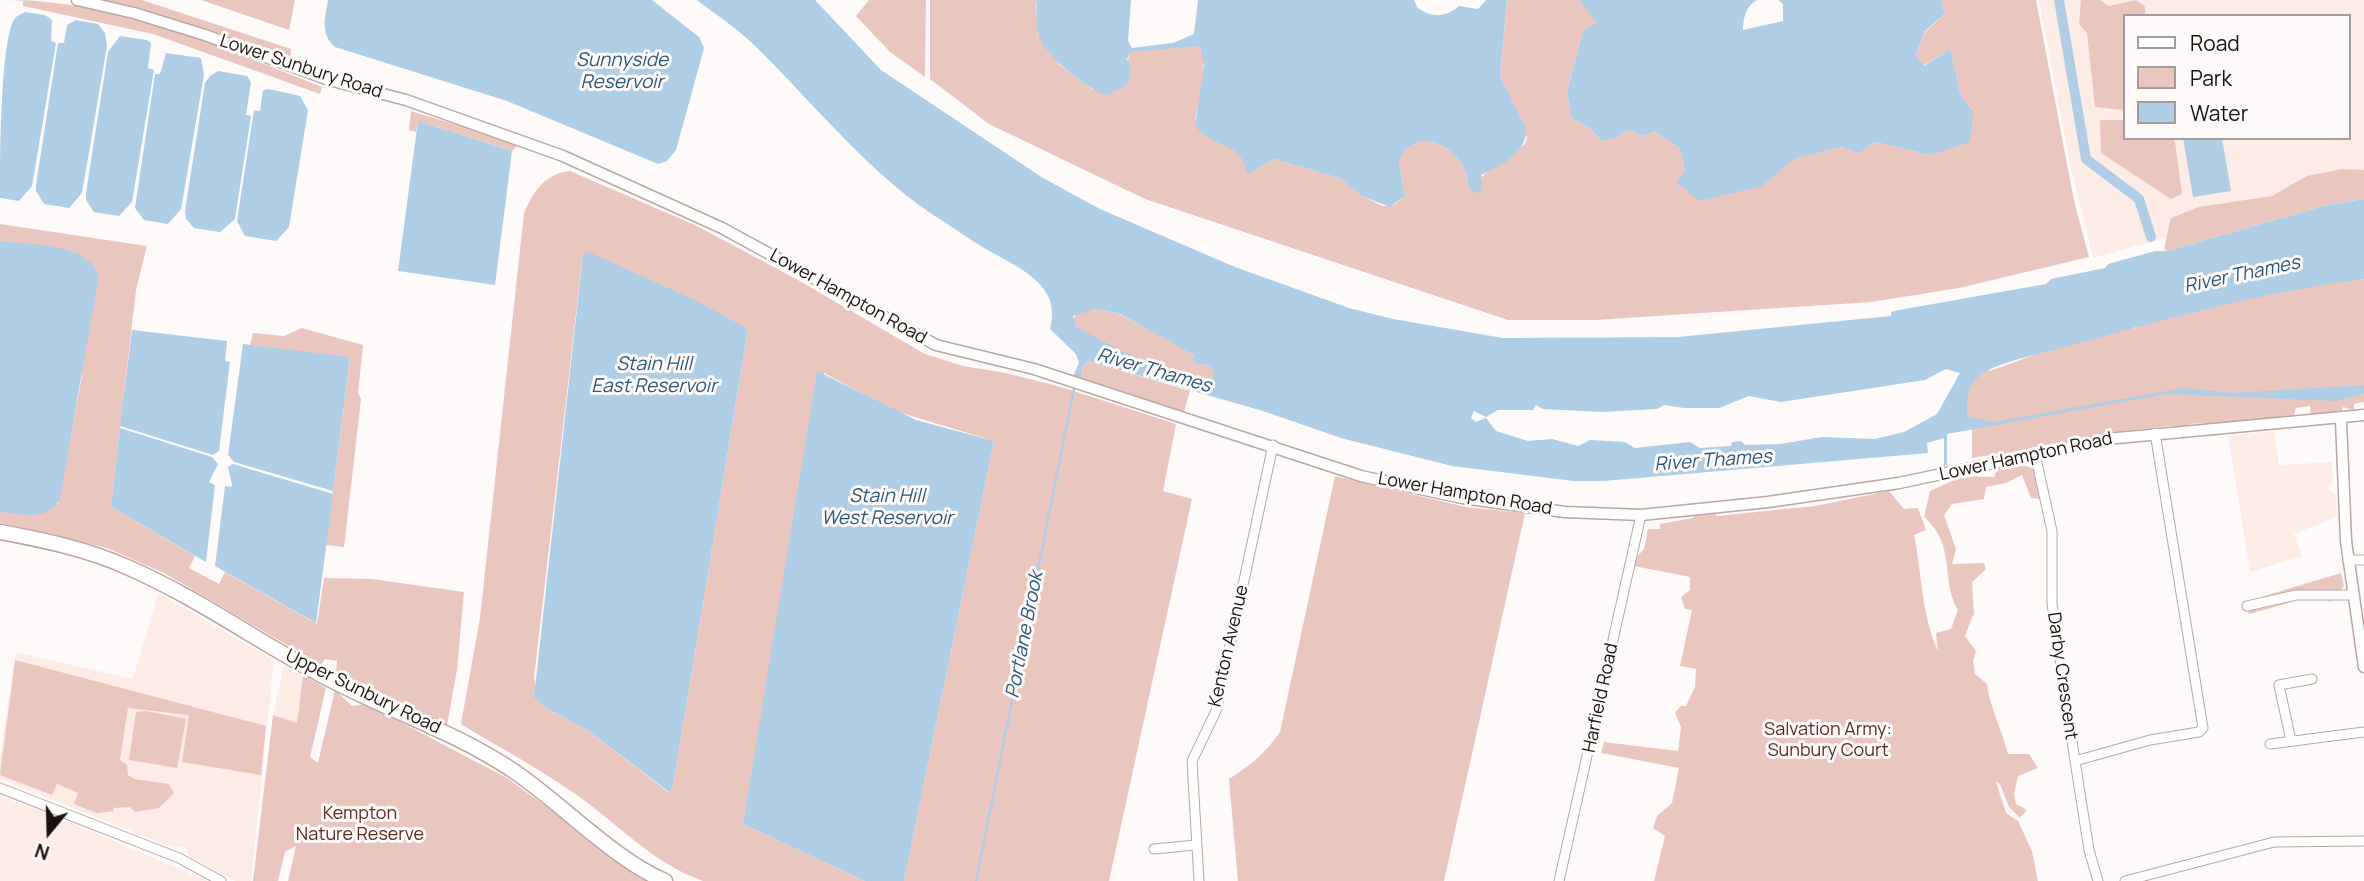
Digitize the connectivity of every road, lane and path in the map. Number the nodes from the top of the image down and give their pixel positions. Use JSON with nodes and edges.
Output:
{"nodes":[{"id":1,"x":77,"y":0,"type":"edge"},
{"id":2,"x":563,"y":156,"type":"joint"},
{"id":3,"x":2364,"y":415,"type":"edge"},
{"id":4,"x":2341,"y":420,"type":"junction"},
{"id":5,"x":2155,"y":433,"type":"junction"},
{"id":6,"x":1273,"y":445,"type":"junction"},
{"id":7,"x":2035,"y":454,"type":"junction"},
{"id":8,"x":1641,"y":515,"type":"junction"},
{"id":9,"x":0,"y":532,"type":"edge"},
{"id":10,"x":2364,"y":559,"type":"edge"},
{"id":11,"x":2348,"y":560,"type":"junction"},
{"id":12,"x":2351,"y":595,"type":"junction"},
{"id":13,"x":2246,"y":606,"type":"dead end"},
{"id":14,"x":2364,"y":667,"type":"edge"},
{"id":15,"x":2312,"y":679,"type":"dead end"},
{"id":16,"x":2364,"y":732,"type":"edge"},
{"id":17,"x":2291,"y":741,"type":"junction"},
{"id":18,"x":2270,"y":744,"type":"dead end"},
{"id":19,"x":2075,"y":761,"type":"junction"},
{"id":20,"x":0,"y":788,"type":"edge"},
{"id":21,"x":2364,"y":841,"type":"edge"},
{"id":22,"x":1195,"y":845,"type":"junction"},
{"id":23,"x":1154,"y":849,"type":"dead end"},
{"id":24,"x":221,"y":881,"type":"edge"},
{"id":25,"x":665,"y":881,"type":"edge"},
{"id":26,"x":1199,"y":881,"type":"edge"},
{"id":27,"x":1559,"y":881,"type":"edge"},
{"id":28,"x":2098,"y":881,"type":"edge"},
{"id":29,"x":2125,"y":881,"type":"edge"}],
"edges":[{"from":1,"to":2,"type":"street","name":"Lower Sunbury Road"},
{"from":2,"to":6,"type":"street","name":"Lower Hampton Road"},
{"from":3,"to":4,"type":"street","name":"Lower Hampton Road"},
{"from":4,"to":5,"type":"street","name":"Lower Hampton Road"},
{"from":4,"to":11,"type":"street"},
{"from":5,"to":7,"type":"street","name":"Lower Hampton Road"},
{"from":5,"to":19,"type":"street","name":"Darby Crescent"},
{"from":6,"to":8,"type":"street","name":"Lower Hampton Road"},
{"from":6,"to":22,"type":"street","name":"Kenton Avenue"},
{"from":7,"to":8,"type":"street","name":"Lower Hampton Road"},
{"from":7,"to":19,"type":"street","name":"Darby Crescent"},
{"from":8,"to":27,"type":"street","name":"Harfield Road"},
{"from":9,"to":25,"type":"highway","name":"Upper Sunbury Road"},
{"from":10,"to":11,"type":"street"},
{"from":11,"to":12,"type":"street"},
{"from":12,"to":13,"type":"street"},
{"from":12,"to":14,"type":"street"},
{"from":15,"to":17,"type":"street"},
{"from":16,"to":17,"type":"street"},
{"from":17,"to":18,"type":"street"},
{"from":19,"to":28,"type":"street"},
{"from":20,"to":24,"type":"street"},
{"from":21,"to":29,"type":"street"},
{"from":22,"to":23,"type":"street"},
{"from":22,"to":26,"type":"street","name":"Kenton Avenue"}]}
